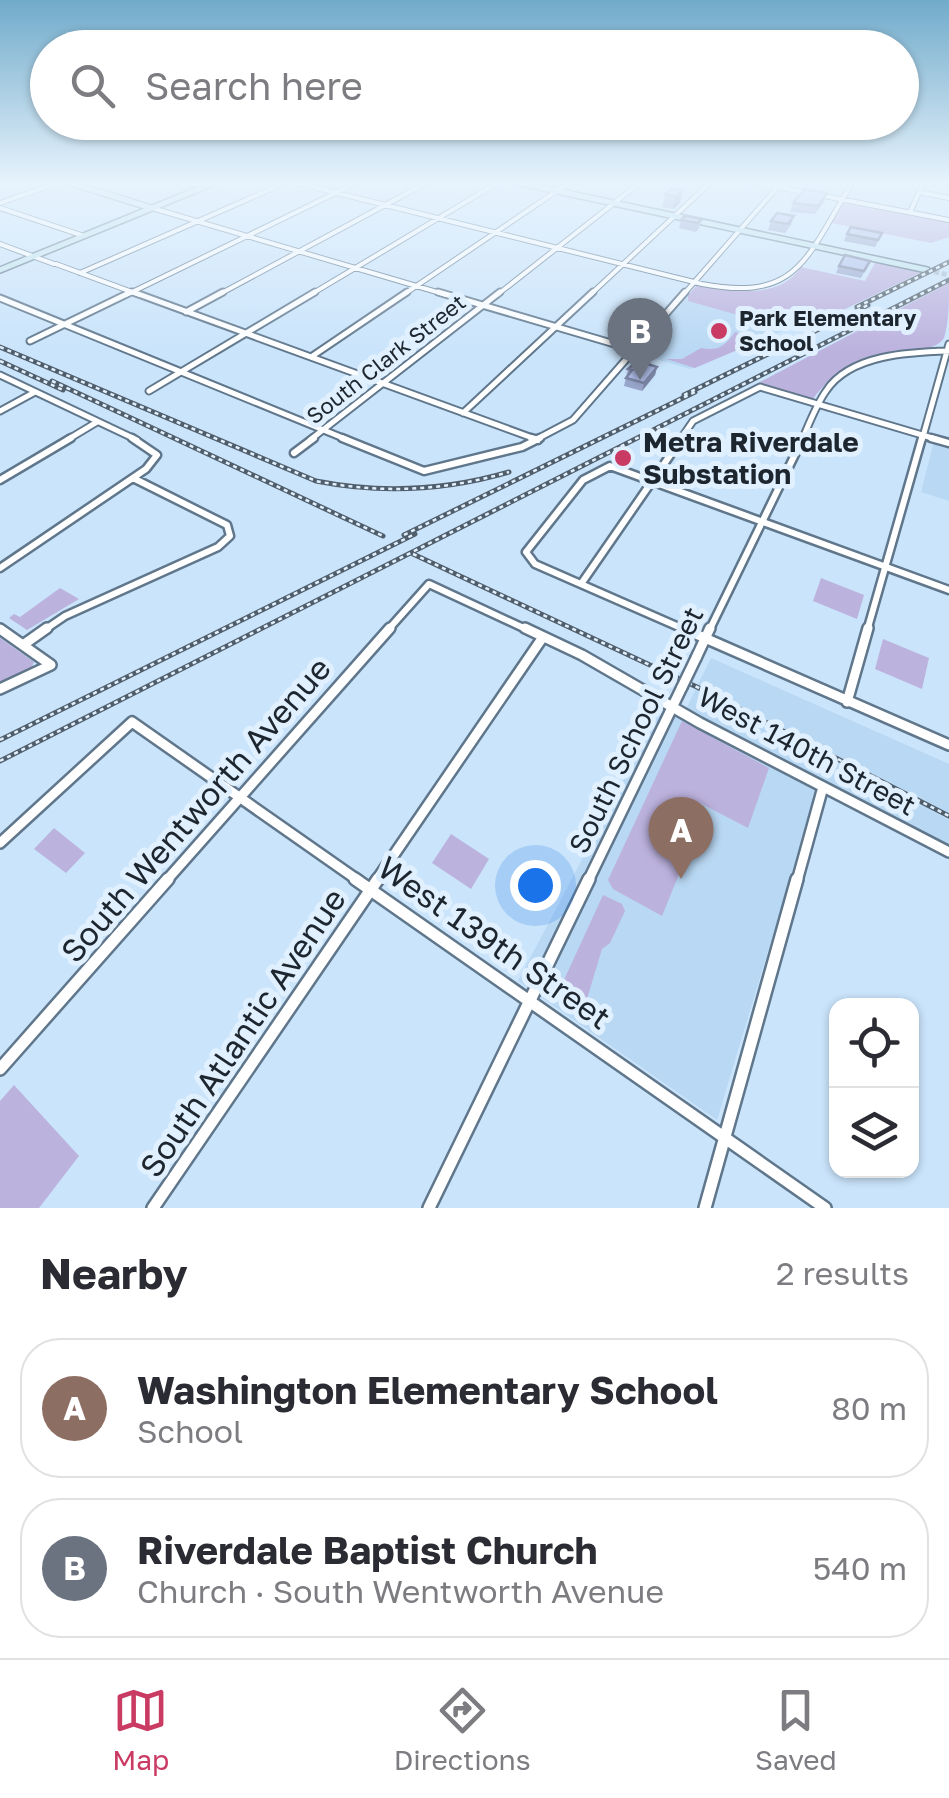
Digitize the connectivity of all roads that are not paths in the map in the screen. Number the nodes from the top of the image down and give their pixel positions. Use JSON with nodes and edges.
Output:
{"nodes":[{"id":1,"x":78,"y":238,"type":"edge"},
{"id":2,"x":160,"y":238,"type":"edge"},
{"id":3,"x":242,"y":238,"type":"edge"},
{"id":4,"x":255,"y":238,"type":"edge"},
{"id":5,"x":323,"y":238,"type":"edge"},
{"id":6,"x":405,"y":238,"type":"edge"},
{"id":7,"x":488,"y":238,"type":"edge"},
{"id":8,"x":518,"y":238,"type":"edge"},
{"id":9,"x":569,"y":238,"type":"edge"},
{"id":10,"x":651,"y":238,"type":"edge"},
{"id":11,"x":734,"y":238,"type":"edge"},
{"id":12,"x":785,"y":238,"type":"edge"},
{"id":13,"x":815,"y":238,"type":"edge"},
{"id":14,"x":0,"y":244,"type":"edge"},
{"id":15,"x":811,"y":244,"type":"junction"},
{"id":16,"x":557,"y":248,"type":"junction"},
{"id":17,"x":299,"y":251,"type":"junction"},
{"id":18,"x":34,"y":256,"type":"junction"},
{"id":19,"x":623,"y":264,"type":"junction"},
{"id":20,"x":356,"y":268,"type":"junction"},
{"id":21,"x":0,"y":270,"type":"edge"},
{"id":22,"x":929,"y":270,"type":"tunnel mouth"},
{"id":23,"x":80,"y":273,"type":"junction"},
{"id":24,"x":695,"y":282,"type":"junction"},
{"id":25,"x":417,"y":286,"type":"junction"},
{"id":26,"x":131,"y":292,"type":"junction"},
{"id":27,"x":0,"y":298,"type":"edge"},
{"id":28,"x":483,"y":306,"type":"junction"},
{"id":29,"x":186,"y":312,"type":"junction"},
{"id":30,"x":64,"y":324,"type":"junction"},
{"id":31,"x":556,"y":327,"type":"junction"},
{"id":32,"x":246,"y":334,"type":"junction"},
{"id":33,"x":30,"y":340,"type":"dead end"},
{"id":34,"x":948,"y":348,"type":"edge"},
{"id":35,"x":635,"y":350,"type":"junction"},
{"id":36,"x":311,"y":357,"type":"junction"},
{"id":37,"x":182,"y":372,"type":"junction"},
{"id":38,"x":0,"y":375,"type":"edge"},
{"id":39,"x":383,"y":384,"type":"junction"},
{"id":40,"x":149,"y":391,"type":"dead end"},
{"id":41,"x":35,"y":392,"type":"junction"},
{"id":42,"x":818,"y":404,"type":"junction"},
{"id":43,"x":0,"y":411,"type":"edge"},
{"id":44,"x":463,"y":413,"type":"junction"},
{"id":45,"x":98,"y":422,"type":"junction"},
{"id":46,"x":324,"y":430,"type":"junction"},
{"id":47,"x":924,"y":435,"type":"junction"},
{"id":48,"x":538,"y":440,"type":"junction"},
{"id":49,"x":949,"y":442,"type":"edge"},
{"id":50,"x":294,"y":453,"type":"dead end"},
{"id":51,"x":133,"y":478,"type":"junction"},
{"id":52,"x":0,"y":480,"type":"edge"},
{"id":53,"x":651,"y":481,"type":"junction"},
{"id":54,"x":761,"y":521,"type":"junction"},
{"id":55,"x":886,"y":567,"type":"junction"},
{"id":56,"x":0,"y":568,"type":"edge"},
{"id":57,"x":429,"y":584,"type":"joint"},
{"id":58,"x":581,"y":584,"type":"junction"},
{"id":59,"x":949,"y":590,"type":"edge"},
{"id":60,"x":0,"y":629,"type":"edge"},
{"id":61,"x":543,"y":637,"type":"junction"},
{"id":62,"x":705,"y":639,"type":"junction"},
{"id":63,"x":23,"y":645,"type":"junction"},
{"id":64,"x":0,"y":689,"type":"edge"},
{"id":65,"x":848,"y":702,"type":"junction"},
{"id":66,"x":672,"y":704,"type":"junction"},
{"id":67,"x":949,"y":745,"type":"edge"},
{"id":68,"x":824,"y":787,"type":"junction"},
{"id":69,"x":241,"y":798,"type":"junction"},
{"id":70,"x":0,"y":843,"type":"edge"},
{"id":71,"x":949,"y":852,"type":"edge"},
{"id":72,"x":371,"y":890,"type":"junction"},
{"id":73,"x":530,"y":1001,"type":"junction"},
{"id":74,"x":0,"y":1069,"type":"edge"},
{"id":75,"x":726,"y":1138,"type":"junction"},
{"id":76,"x":153,"y":1208,"type":"edge"},
{"id":77,"x":429,"y":1208,"type":"edge"},
{"id":78,"x":705,"y":1208,"type":"edge"},
{"id":79,"x":825,"y":1208,"type":"edge"}],
"edges":[{"from":1,"to":18,"type":"street"},
{"from":2,"to":23,"type":"street"},
{"from":3,"to":26,"type":"street"},
{"from":4,"to":17,"type":"street"},
{"from":5,"to":17,"type":"street"},
{"from":6,"to":20,"type":"street"},
{"from":7,"to":25,"type":"street"},
{"from":8,"to":16,"type":"street"},
{"from":9,"to":16,"type":"street","name":"South Clark Street"},
{"from":10,"to":19,"type":"street"},
{"from":11,"to":24,"type":"street"},
{"from":12,"to":15,"type":"street"},
{"from":13,"to":15,"type":"street"},
{"from":14,"to":18,"type":"street"},
{"from":15,"to":22,"type":"street"},
{"from":15,"to":24,"type":"street"},
{"from":16,"to":19,"type":"street"},
{"from":16,"to":28,"type":"street","name":"South Clark Street"},
{"from":17,"to":20,"type":"street"},
{"from":17,"to":29,"type":"street"},
{"from":18,"to":21,"type":"street"},
{"from":18,"to":23,"type":"street"},
{"from":19,"to":24,"type":"street"},
{"from":19,"to":31,"type":"street"},
{"from":20,"to":25,"type":"street"},
{"from":20,"to":32,"type":"street"},
{"from":23,"to":26,"type":"street"},
{"from":24,"to":35,"type":"street"},
{"from":25,"to":28,"type":"street"},
{"from":25,"to":36,"type":"street"},
{"from":26,"to":29,"type":"street"},
{"from":26,"to":30,"type":"street"},
{"from":27,"to":30,"type":"street"},
{"from":28,"to":31,"type":"street"},
{"from":28,"to":39,"type":"street","name":"South Clark Street"},
{"from":29,"to":32,"type":"street"},
{"from":30,"to":33,"type":"street"},
{"from":30,"to":37,"type":"street"},
{"from":31,"to":35,"type":"street"},
{"from":31,"to":44,"type":"street"},
{"from":32,"to":36,"type":"street"},
{"from":32,"to":37,"type":"street"},
{"from":34,"to":42,"type":"street","name":"South School Street"},
{"from":34,"to":47,"type":"street"},
{"from":35,"to":48,"type":"street"},
{"from":36,"to":39,"type":"street"},
{"from":37,"to":40,"type":"street"},
{"from":37,"to":46,"type":"street"},
{"from":38,"to":41,"type":"street"},
{"from":39,"to":44,"type":"street"},
{"from":39,"to":46,"type":"street","name":"South Clark Street"},
{"from":41,"to":43,"type":"street"},
{"from":41,"to":45,"type":"street"},
{"from":42,"to":47,"type":"street"},
{"from":42,"to":53,"type":"street"},
{"from":42,"to":54,"type":"street","name":"South School Street"},
{"from":44,"to":48,"type":"street"},
{"from":45,"to":51,"type":"street"},
{"from":45,"to":52,"type":"street"},
{"from":46,"to":48,"type":"street"},
{"from":46,"to":50,"type":"street","name":"South Clark Street"},
{"from":47,"to":49,"type":"street"},
{"from":47,"to":55,"type":"street"},
{"from":51,"to":56,"type":"street"},
{"from":51,"to":63,"type":"street"},
{"from":53,"to":54,"type":"street"},
{"from":53,"to":58,"type":"street"},
{"from":53,"to":58,"type":"street"},
{"from":54,"to":55,"type":"street"},
{"from":54,"to":62,"type":"street","name":"South School Street"},
{"from":55,"to":59,"type":"street"},
{"from":55,"to":65,"type":"street"},
{"from":57,"to":61,"type":"street","name":"West 140th Street"},
{"from":57,"to":69,"type":"street","name":"South Wentworth Avenue"},
{"from":58,"to":62,"type":"street"},
{"from":60,"to":63,"type":"street"},
{"from":61,"to":66,"type":"street","name":"West 140th Street"},
{"from":61,"to":72,"type":"street","name":"South Atlantic Avenue"},
{"from":62,"to":65,"type":"street"},
{"from":62,"to":66,"type":"street","name":"South School Street","bridge":true},
{"from":63,"to":64,"type":"street"},
{"from":65,"to":67,"type":"street"},
{"from":66,"to":68,"type":"street","name":"West 140th Street"},
{"from":66,"to":73,"type":"street","name":"South School Street"},
{"from":68,"to":71,"type":"street","name":"West 140th Street"},
{"from":68,"to":75,"type":"street"},
{"from":69,"to":70,"type":"street","name":"West 139th Street"},
{"from":69,"to":72,"type":"street","name":"West 139th Street"},
{"from":69,"to":74,"type":"street","name":"South Wentworth Avenue"},
{"from":72,"to":73,"type":"street","name":"West 139th Street"},
{"from":72,"to":76,"type":"street","name":"South Atlantic Avenue"},
{"from":73,"to":75,"type":"street","name":"West 139th Street"},
{"from":73,"to":77,"type":"street","name":"South School Street"},
{"from":75,"to":78,"type":"street"},
{"from":75,"to":79,"type":"street","name":"West 139th Street"}]}
